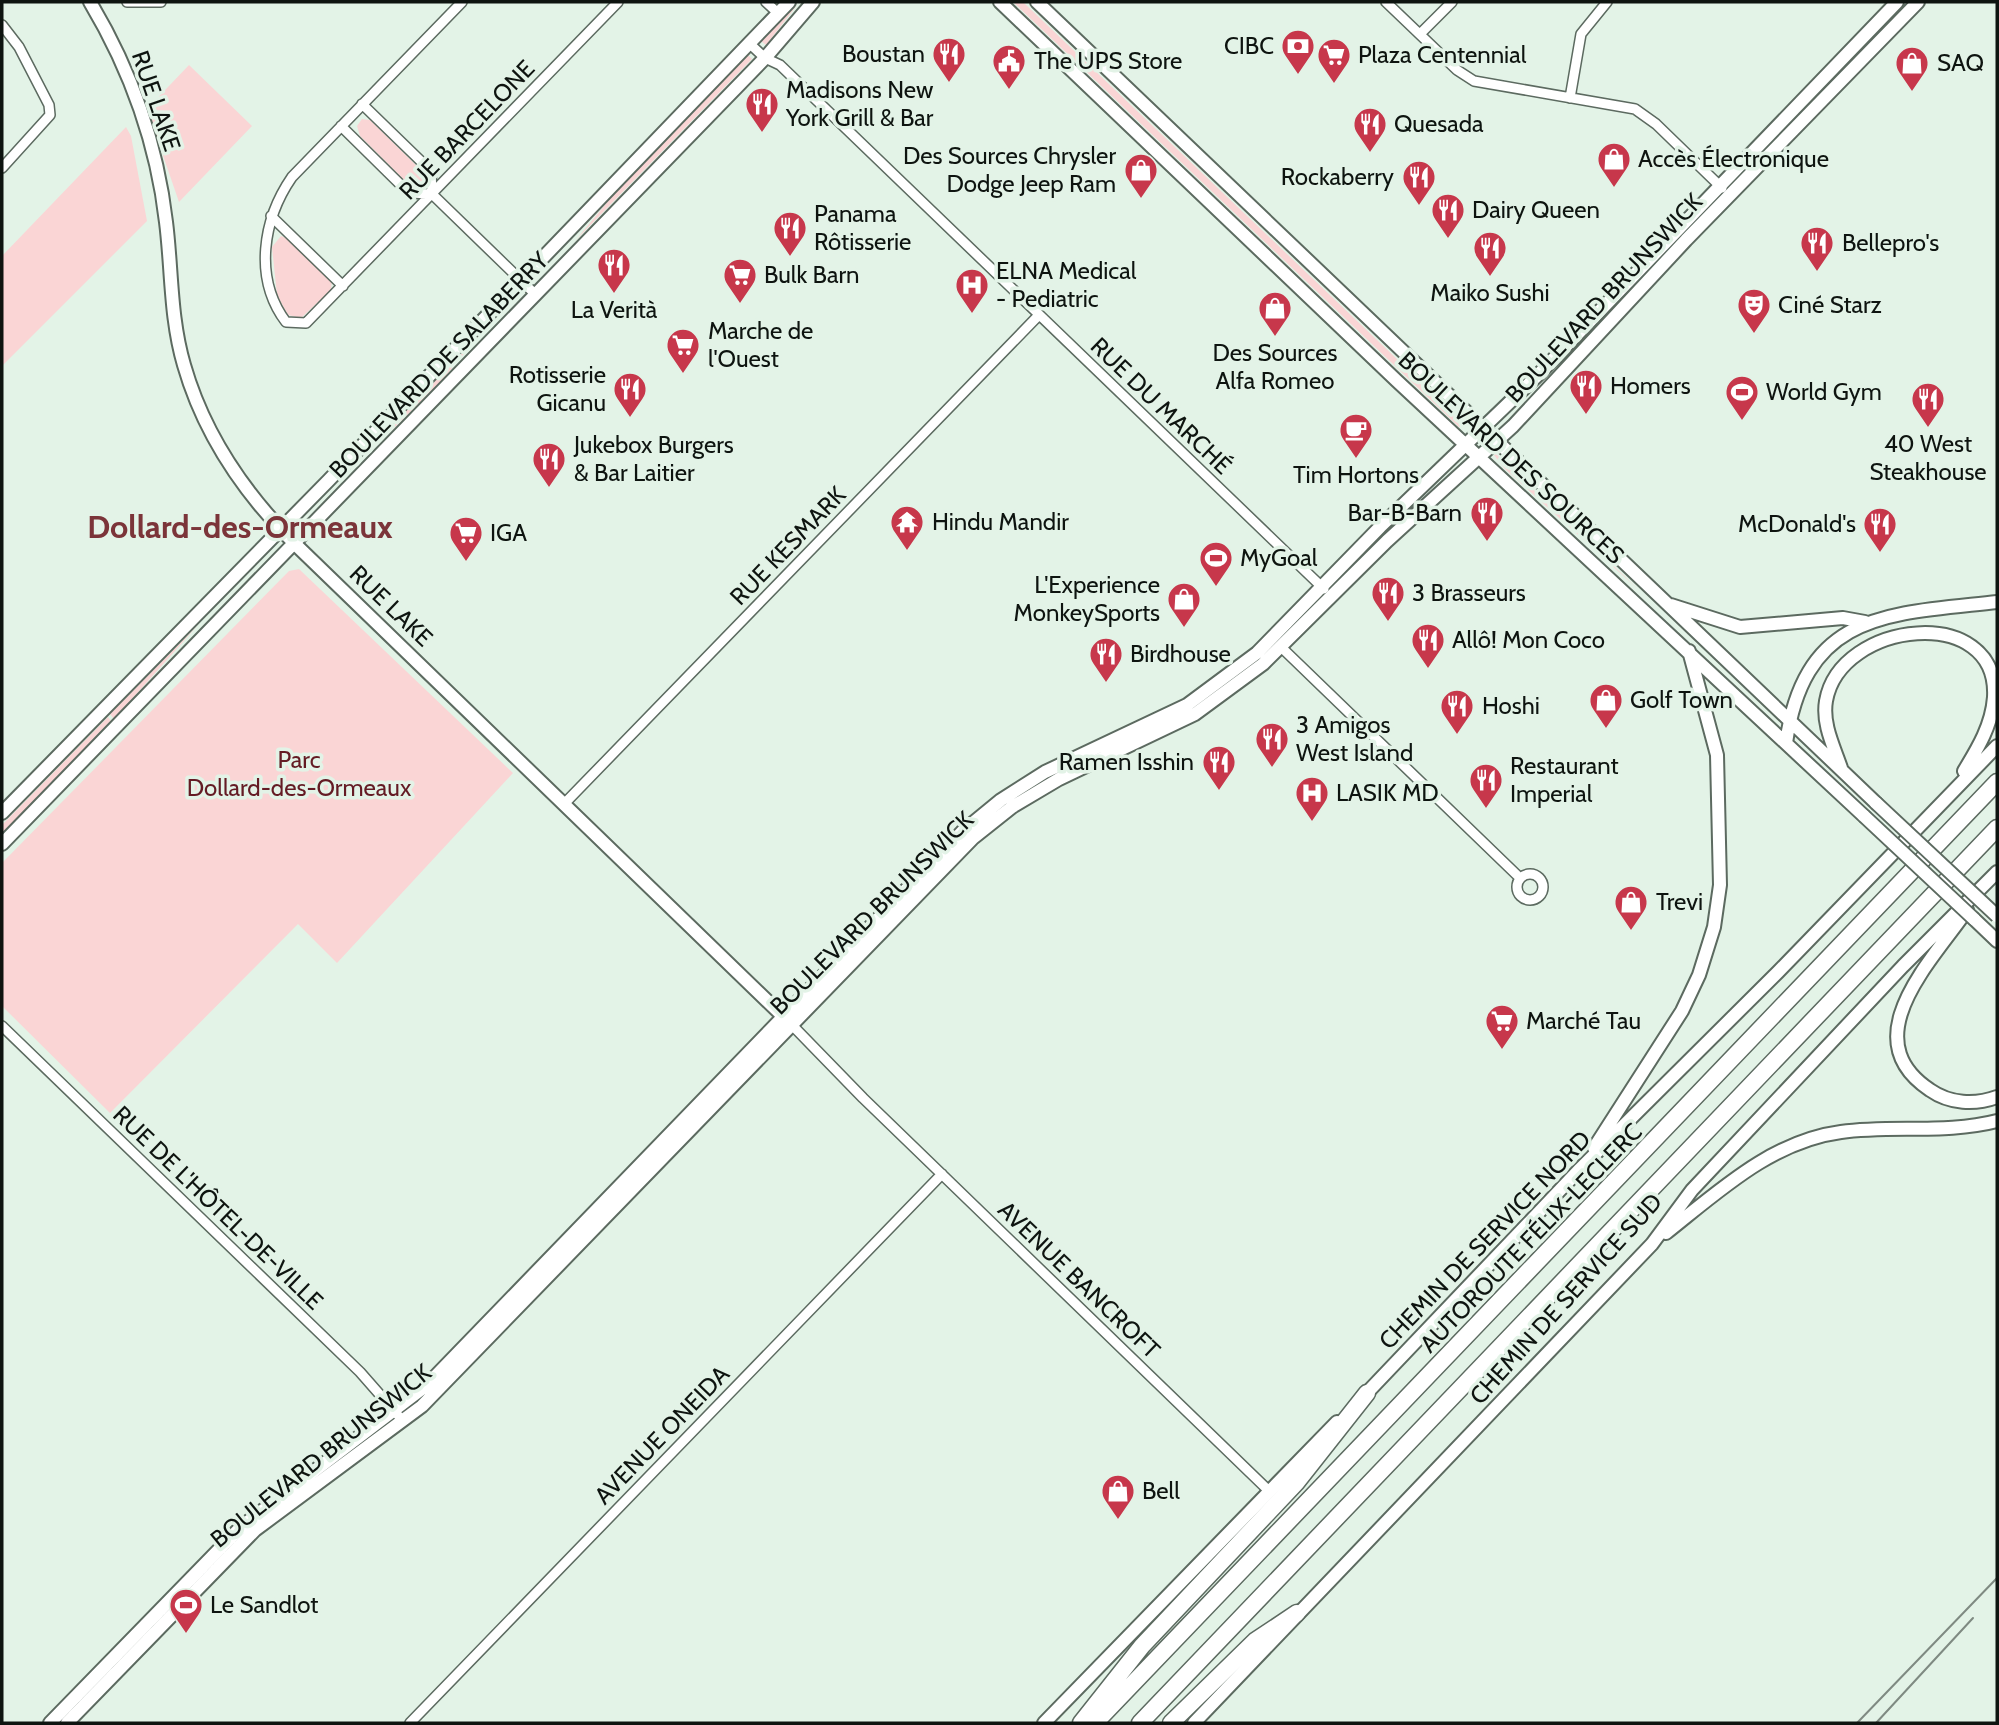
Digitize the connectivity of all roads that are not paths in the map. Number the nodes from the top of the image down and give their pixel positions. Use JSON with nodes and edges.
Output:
{"nodes":[{"id":1,"x":90,"y":2,"type":"edge"},
{"id":2,"x":127,"y":2,"type":"edge"},
{"id":3,"x":161,"y":2,"type":"edge"},
{"id":4,"x":462,"y":2,"type":"edge"},
{"id":5,"x":618,"y":2,"type":"edge"},
{"id":6,"x":766,"y":2,"type":"edge"},
{"id":7,"x":789,"y":2,"type":"edge"},
{"id":8,"x":813,"y":2,"type":"edge"},
{"id":9,"x":1000,"y":2,"type":"edge"},
{"id":10,"x":1037,"y":2,"type":"edge"},
{"id":11,"x":1385,"y":2,"type":"edge"},
{"id":12,"x":1452,"y":2,"type":"edge"},
{"id":13,"x":1607,"y":2,"type":"edge"},
{"id":14,"x":1897,"y":2,"type":"edge"},
{"id":15,"x":1917,"y":2,"type":"edge"},
{"id":16,"x":779,"y":13,"type":"junction"},
{"id":17,"x":2,"y":25,"type":"edge"},
{"id":18,"x":1420,"y":34,"type":"junction"},
{"id":19,"x":750,"y":44,"type":"junction"},
{"id":20,"x":765,"y":58,"type":"junction"},
{"id":21,"x":1570,"y":98,"type":"junction"},
{"id":22,"x":362,"y":104,"type":"junction"},
{"id":23,"x":341,"y":126,"type":"junction"},
{"id":24,"x":2,"y":168,"type":"edge"},
{"id":25,"x":1719,"y":185,"type":"junction"},
{"id":26,"x":432,"y":194,"type":"junction"},
{"id":27,"x":1730,"y":195,"type":"junction"},
{"id":28,"x":271,"y":216,"type":"junction"},
{"id":29,"x":521,"y":281,"type":"junction"},
{"id":30,"x":343,"y":286,"type":"junction"},
{"id":31,"x":536,"y":295,"type":"junction"},
{"id":32,"x":1039,"y":315,"type":"junction"},
{"id":33,"x":1484,"y":429,"type":"junction"},
{"id":34,"x":1497,"y":441,"type":"junction"},
{"id":35,"x":1467,"y":446,"type":"junction"},
{"id":36,"x":1479,"y":456,"type":"junction"},
{"id":37,"x":280,"y":528,"type":"junction"},
{"id":38,"x":295,"y":544,"type":"junction"},
{"id":39,"x":1327,"y":591,"type":"junction"},
{"id":40,"x":1997,"y":602,"type":"edge"},
{"id":41,"x":1670,"y":604,"type":"junction"},
{"id":42,"x":1866,"y":622,"type":"junction"},
{"id":43,"x":1281,"y":647,"type":"junction"},
{"id":44,"x":1689,"y":650,"type":"junction"},
{"id":45,"x":1789,"y":721,"type":"junction"},
{"id":46,"x":1786,"y":743,"type":"junction"},
{"id":47,"x":1997,"y":746,"type":"edge"},
{"id":48,"x":1841,"y":769,"type":"junction"},
{"id":49,"x":1997,"y":782,"type":"edge"},
{"id":50,"x":1956,"y":785,"type":"junction"},
{"id":51,"x":564,"y":804,"type":"junction"},
{"id":52,"x":2,"y":813,"type":"edge"},
{"id":53,"x":1997,"y":828,"type":"edge"},
{"id":54,"x":2,"y":844,"type":"edge"},
{"id":55,"x":1997,"y":872,"type":"edge"},
{"id":56,"x":1520,"y":878,"type":"dead end"},
{"id":57,"x":1980,"y":890,"type":"junction"},
{"id":58,"x":1997,"y":916,"type":"edge"},
{"id":59,"x":1996,"y":940,"type":"edge"},
{"id":60,"x":787,"y":1020,"type":"junction"},
{"id":61,"x":2,"y":1026,"type":"edge"},
{"id":62,"x":1997,"y":1097,"type":"edge"},
{"id":63,"x":1997,"y":1121,"type":"edge"},
{"id":64,"x":1580,"y":1169,"type":"junction"},
{"id":65,"x":942,"y":1174,"type":"junction"},
{"id":66,"x":1652,"y":1244,"type":"junction"},
{"id":67,"x":1367,"y":1393,"type":"junction"},
{"id":68,"x":399,"y":1415,"type":"junction"},
{"id":69,"x":1268,"y":1490,"type":"junction"},
{"id":70,"x":1297,"y":1613,"type":"junction"},
{"id":71,"x":50,"y":1723,"type":"edge"},
{"id":72,"x":67,"y":1723,"type":"edge"},
{"id":73,"x":410,"y":1723,"type":"edge"},
{"id":74,"x":1044,"y":1723,"type":"edge"},
{"id":75,"x":1081,"y":1723,"type":"edge"},
{"id":76,"x":1095,"y":1723,"type":"edge"},
{"id":77,"x":1140,"y":1723,"type":"edge"},
{"id":78,"x":1171,"y":1723,"type":"edge"},
{"id":79,"x":1194,"y":1723,"type":"edge"}],
"edges":[{"from":1,"to":37,"type":"street","name":"RUE LAKE"},
{"from":2,"to":3,"type":"street"},
{"from":4,"to":22,"type":"street","name":"RUE BARCELONE"},
{"from":5,"to":26,"type":"street","name":"RUE BARCELONE"},
{"from":6,"to":16,"type":"street"},
{"from":7,"to":16,"type":"street","name":"BOULEVARD DE SALABERRY"},
{"from":8,"to":20,"type":"street","name":"BOULEVARD DE SALABERRY"},
{"from":9,"to":35,"type":"street","name":"BOULEVARD DES SOURCES"},
{"from":10,"to":33,"type":"street","name":"BOULEVARD DES SOURCES"},
{"from":11,"to":18,"type":"street"},
{"from":12,"to":18,"type":"street"},
{"from":13,"to":21,"type":"street"},
{"from":14,"to":25,"type":"street","name":"BOULEVARD BRUNSWICK"},
{"from":15,"to":27,"type":"street","name":"BOULEVARD BRUNSWICK"},
{"from":16,"to":19,"type":"street","name":"BOULEVARD DE SALABERRY"},
{"from":17,"to":24,"type":"street"},
{"from":18,"to":21,"type":"street"},
{"from":19,"to":20,"type":"street","name":"RUE DU MARCHÉ"},
{"from":19,"to":29,"type":"street","name":"BOULEVARD DE SALABERRY"},
{"from":20,"to":31,"type":"street","name":"BOULEVARD DE SALABERRY"},
{"from":20,"to":32,"type":"street","name":"RUE DU MARCHÉ"},
{"from":21,"to":25,"type":"street"},
{"from":22,"to":23,"type":"street","name":"RUE BARCELONE"},
{"from":22,"to":26,"type":"street"},
{"from":23,"to":26,"type":"street"},
{"from":23,"to":28,"type":"street","name":"RUE BARCELONE"},
{"from":25,"to":27,"type":"street"},
{"from":25,"to":33,"type":"street","name":"BOULEVARD BRUNSWICK"},
{"from":26,"to":29,"type":"street"},
{"from":26,"to":30,"type":"street","name":"RUE BARCELONE"},
{"from":27,"to":34,"type":"street","name":"BOULEVARD BRUNSWICK"},
{"from":28,"to":30,"type":"street"},
{"from":28,"to":30,"type":"street","name":"RUE BARCELONE"},
{"from":29,"to":31,"type":"street"},
{"from":29,"to":37,"type":"street","name":"BOULEVARD DE SALABERRY"},
{"from":31,"to":38,"type":"street","name":"BOULEVARD DE SALABERRY"},
{"from":32,"to":39,"type":"street","name":"RUE DU MARCHÉ"},
{"from":32,"to":51,"type":"street","name":"RUE KESMARK"},
{"from":33,"to":34,"type":"street","name":"BOULEVARD DES SOURCES"},
{"from":33,"to":35,"type":"street","name":"BOULEVARD BRUNSWICK"},
{"from":34,"to":36,"type":"street","name":"BOULEVARD BRUNSWICK"},
{"from":34,"to":41,"type":"street","name":"BOULEVARD DES SOURCES"},
{"from":35,"to":36,"type":"street","name":"BOULEVARD DES SOURCES"},
{"from":35,"to":39,"type":"street","name":"BOULEVARD BRUNSWICK"},
{"from":36,"to":39,"type":"street","name":"BOULEVARD BRUNSWICK"},
{"from":36,"to":44,"type":"street","name":"BOULEVARD DES SOURCES"},
{"from":37,"to":38,"type":"street","name":"RUE LAKE"},
{"from":37,"to":52,"type":"street","name":"BOULEVARD DE SALABERRY"},
{"from":38,"to":51,"type":"street","name":"RUE LAKE"},
{"from":38,"to":54,"type":"street","name":"BOULEVARD DE SALABERRY"},
{"from":39,"to":43,"type":"street","name":"BOULEVARD BRUNSWICK"},
{"from":39,"to":60,"type":"street","name":"BOULEVARD BRUNSWICK"},
{"from":40,"to":42,"type":"street"},
{"from":41,"to":42,"type":"street"},
{"from":41,"to":45,"type":"street","name":"BOULEVARD DES SOURCES"},
{"from":42,"to":45,"type":"street"},
{"from":43,"to":56,"type":"street"},
{"from":43,"to":60,"type":"street","name":"BOULEVARD BRUNSWICK"},
{"from":44,"to":46,"type":"street","name":"BOULEVARD DES SOURCES"},
{"from":44,"to":64,"type":"street"},
{"from":45,"to":46,"type":"street"},
{"from":45,"to":48,"type":"street","name":"BOULEVARD DES SOURCES"},
{"from":46,"to":59,"type":"street","name":"BOULEVARD DES SOURCES","bridge":true},
{"from":47,"to":50,"type":"street"},
{"from":48,"to":50,"type":"street"},
{"from":48,"to":58,"type":"street","name":"BOULEVARD DES SOURCES","bridge":true},
{"from":49,"to":76,"type":"highway","name":"AUTOROUTE FÉLIX-LECLERC"},
{"from":50,"to":64,"type":"street","name":"CHEMIN DE SERVICE NORD"},
{"from":51,"to":60,"type":"street","name":"RUE LAKE"},
{"from":53,"to":77,"type":"highway"},
{"from":55,"to":57,"type":"street","name":"CHEMIN DE SERVICE SUD"},
{"from":57,"to":62,"type":"street"},
{"from":57,"to":66,"type":"street","name":"CHEMIN DE SERVICE SUD"},
{"from":60,"to":65,"type":"street","name":"AVENUE BANCROFT"},
{"from":60,"to":68,"type":"street","name":"BOULEVARD BRUNSWICK"},
{"from":61,"to":68,"type":"street","name":"RUE DE L'HÔTEL-DE-VILLE"},
{"from":63,"to":66,"type":"street"},
{"from":64,"to":67,"type":"street","name":"CHEMIN DE SERVICE NORD"},
{"from":65,"to":69,"type":"street","name":"AVENUE BANCROFT"},
{"from":65,"to":73,"type":"street","name":"AVENUE ONEIDA"},
{"from":66,"to":70,"type":"street","name":"CHEMIN DE SERVICE SUD"},
{"from":67,"to":69,"type":"street","name":"CHEMIN DE SERVICE NORD"},
{"from":67,"to":75,"type":"highway"},
{"from":68,"to":71,"type":"street","name":"BOULEVARD BRUNSWICK"},
{"from":68,"to":72,"type":"street","name":"BOULEVARD BRUNSWICK"},
{"from":69,"to":74,"type":"street","name":"CHEMIN DE SERVICE NORD"},
{"from":70,"to":78,"type":"highway"},
{"from":70,"to":79,"type":"street","name":"CHEMIN DE SERVICE SUD"}]}
